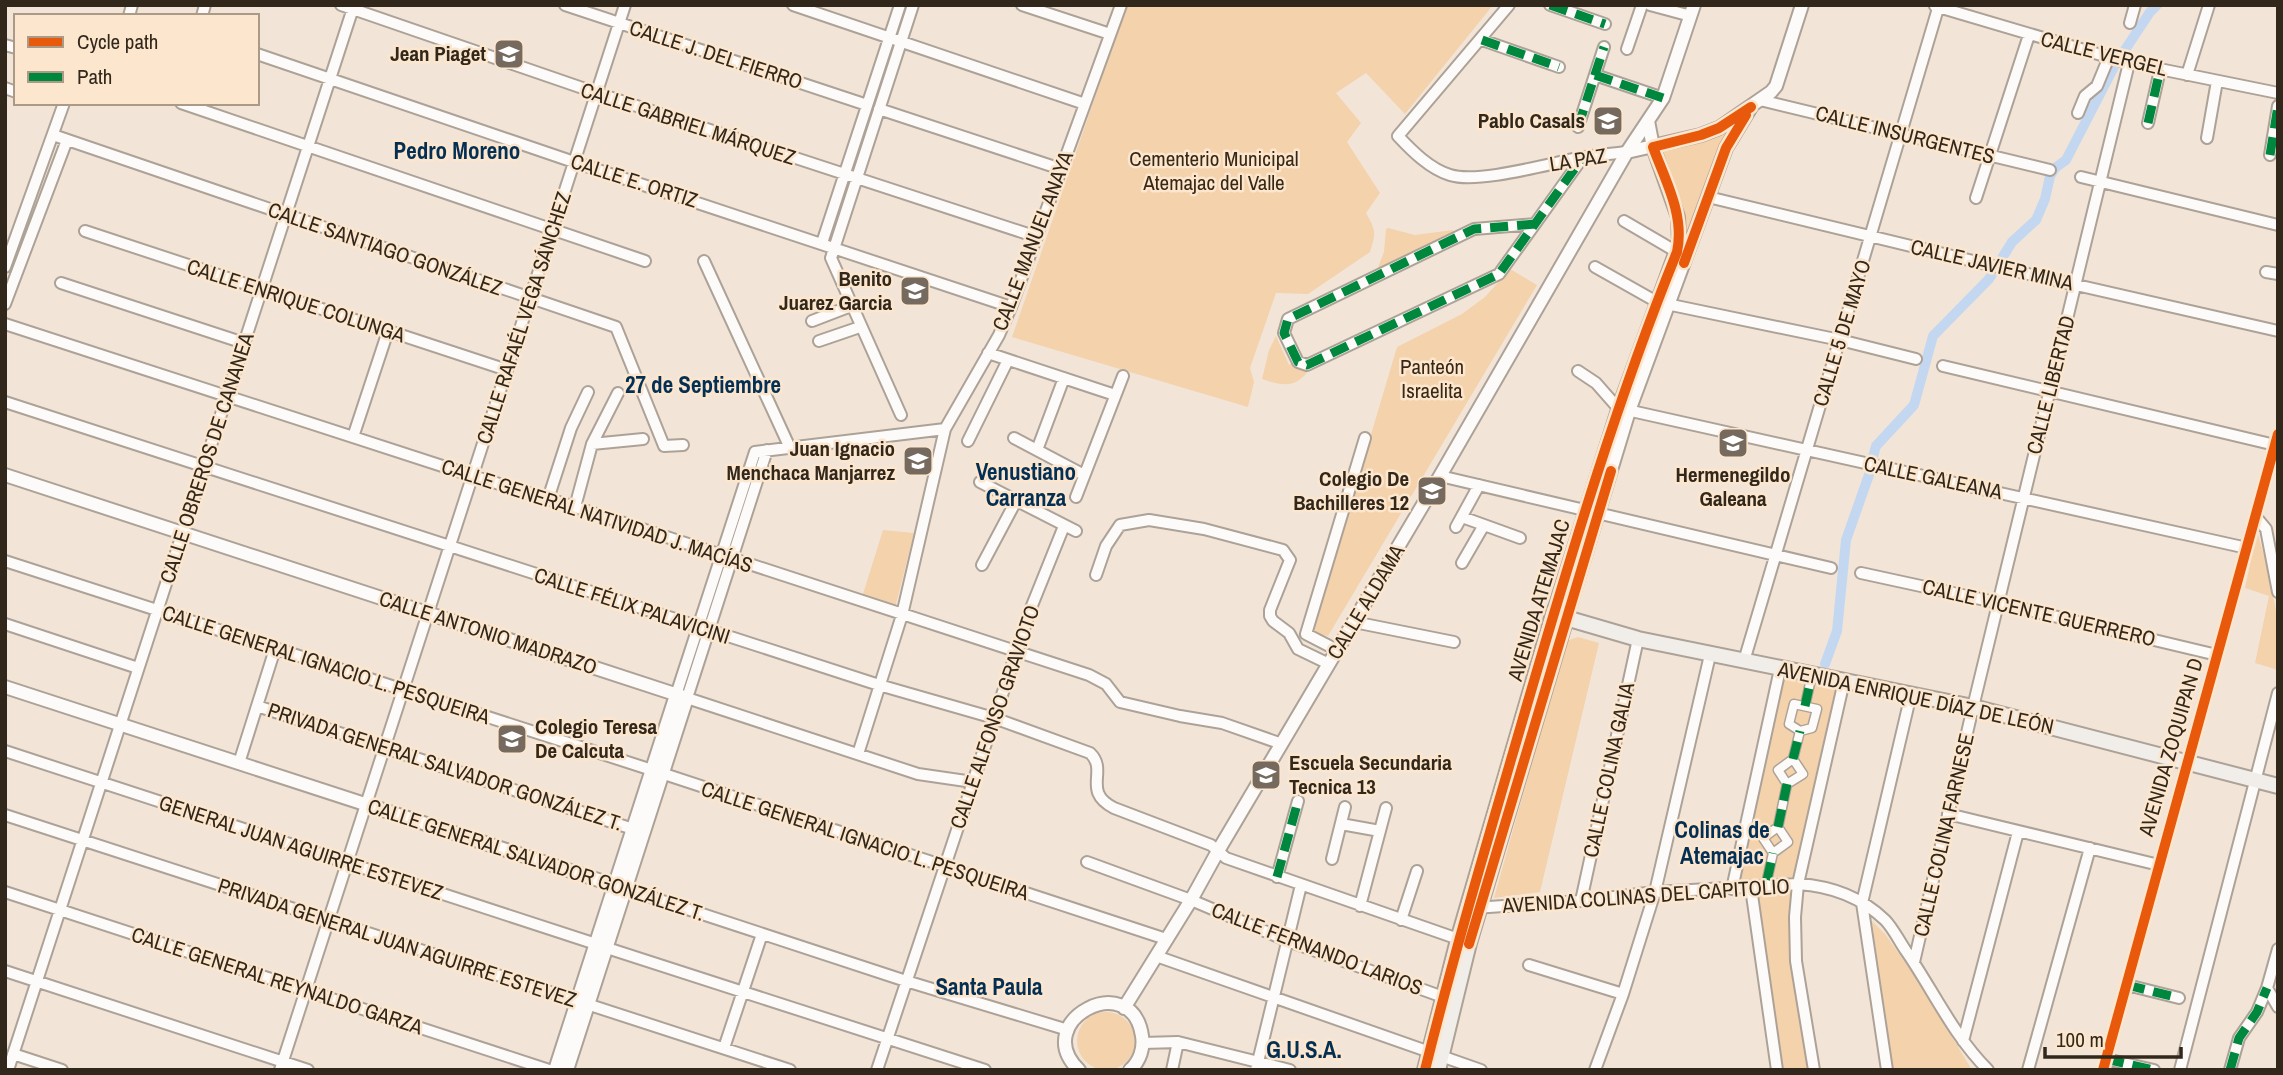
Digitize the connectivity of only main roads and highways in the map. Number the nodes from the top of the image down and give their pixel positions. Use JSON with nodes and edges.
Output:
{"nodes":[{"id":1,"x":1560,"y":615,"type":"joint"},
{"id":2,"x":2278,"y":786,"type":"edge"},
{"id":3,"x":1464,"y":942,"type":"junction"},
{"id":4,"x":1436,"y":1059,"type":"edge"},
{"id":5,"x":1425,"y":1070,"type":"edge"}],
"edges":[{"from":1,"to":2,"type":"main road","name":"AVENIDA ENRIQUE DÍAZ DE LEÓN"},
{"from":1,"to":3,"type":"main road","name":"AVENIDA ATEMAJAC"},
{"from":3,"to":4,"type":"main road","name":"AVENIDA ATEMAJAC"},
{"from":3,"to":4,"type":"main road","name":"AVENIDA ATEMAJAC"},
{"from":4,"to":5,"type":"main road","name":"AVENIDA ATEMAJAC"}]}
